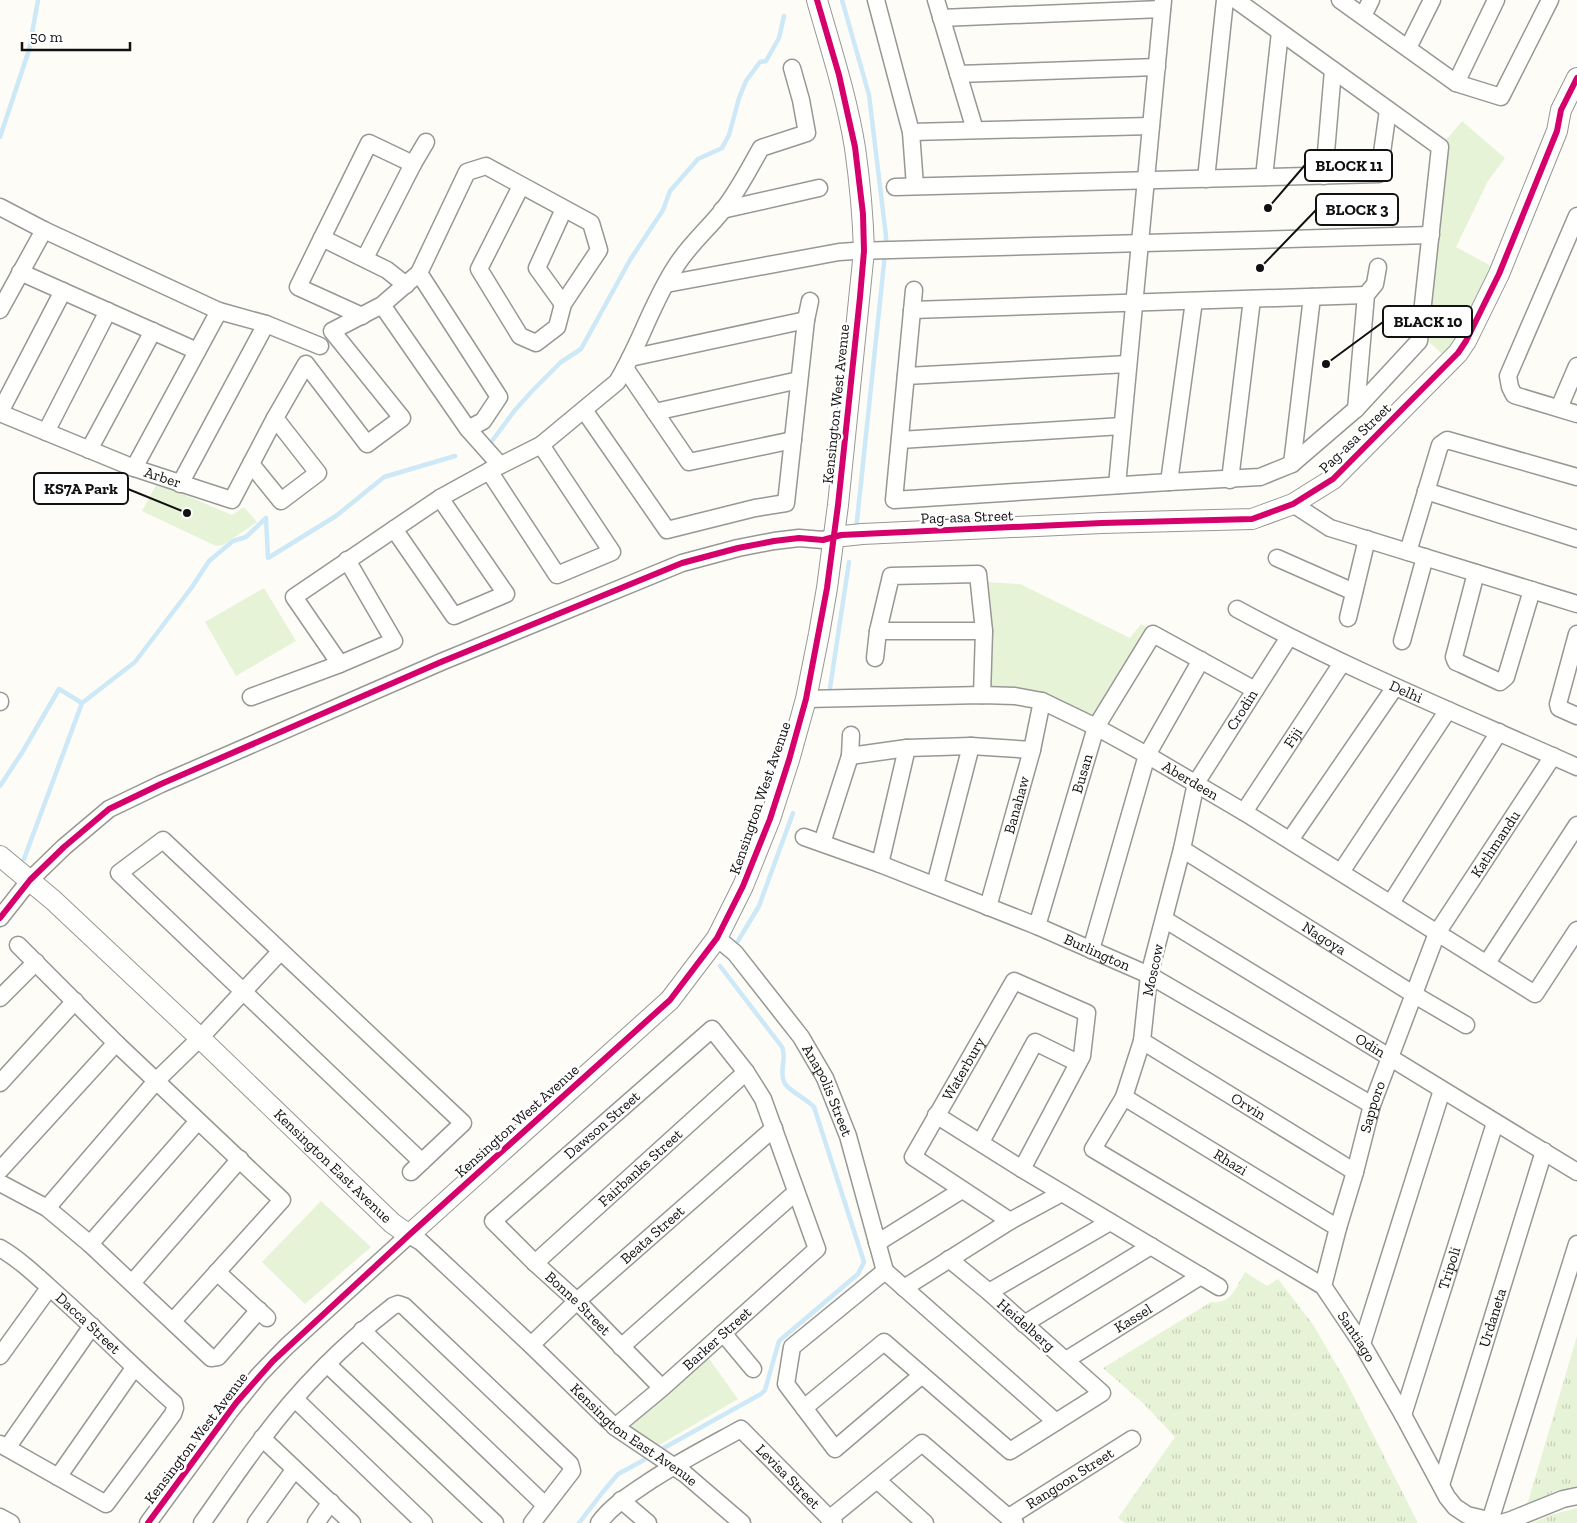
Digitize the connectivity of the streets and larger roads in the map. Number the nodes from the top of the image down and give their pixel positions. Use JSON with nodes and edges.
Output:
{"nodes":[{"id":1,"x":817,"y":0,"type":"edge"},
{"id":2,"x":876,"y":0,"type":"edge"},
{"id":3,"x":936,"y":0,"type":"edge"},
{"id":4,"x":1225,"y":0,"type":"edge"},
{"id":5,"x":1236,"y":0,"type":"edge"},
{"id":6,"x":1340,"y":0,"type":"edge"},
{"id":7,"x":1371,"y":0,"type":"edge"},
{"id":8,"x":1432,"y":0,"type":"edge"},
{"id":9,"x":1496,"y":0,"type":"edge"},
{"id":10,"x":1550,"y":0,"type":"edge"},
{"id":11,"x":1163,"y":5,"type":"edge"},
{"id":12,"x":1363,"y":16,"type":"junction"},
{"id":13,"x":941,"y":18,"type":"junction"},
{"id":14,"x":1280,"y":32,"type":"junction"},
{"id":15,"x":1408,"y":48,"type":"junction"},
{"id":16,"x":1157,"y":66,"type":"junction"},
{"id":17,"x":792,"y":68,"type":"dead end"},
{"id":18,"x":1333,"y":70,"type":"junction"},
{"id":19,"x":958,"y":74,"type":"junction"},
{"id":20,"x":1577,"y":78,"type":"edge"},
{"id":21,"x":1456,"y":83,"type":"junction"},
{"id":22,"x":1388,"y":110,"type":"junction"},
{"id":23,"x":1151,"y":126,"type":"junction"},
{"id":24,"x":975,"y":130,"type":"junction"},
{"id":25,"x":911,"y":132,"type":"junction"},
{"id":26,"x":426,"y":142,"type":"dead end"},
{"id":27,"x":413,"y":164,"type":"junction"},
{"id":28,"x":1324,"y":176,"type":"junction"},
{"id":29,"x":1264,"y":177,"type":"junction"},
{"id":30,"x":1206,"y":179,"type":"junction"},
{"id":31,"x":1146,"y":180,"type":"junction"},
{"id":32,"x":521,"y":186,"type":"junction"},
{"id":33,"x":915,"y":186,"type":"junction"},
{"id":34,"x":894,"y":187,"type":"dead end"},
{"id":35,"x":818,"y":188,"type":"dead end"},
{"id":36,"x":2,"y":203,"type":"edge"},
{"id":37,"x":564,"y":209,"type":"junction"},
{"id":38,"x":722,"y":210,"type":"junction"},
{"id":39,"x":1577,"y":216,"type":"edge"},
{"id":40,"x":44,"y":230,"type":"junction"},
{"id":41,"x":1430,"y":235,"type":"junction"},
{"id":42,"x":322,"y":238,"type":"junction"},
{"id":43,"x":1140,"y":244,"type":"junction"},
{"id":44,"x":864,"y":252,"type":"junction"},
{"id":45,"x":365,"y":258,"type":"junction"},
{"id":46,"x":1378,"y":267,"type":"dead end"},
{"id":47,"x":20,"y":272,"type":"junction"},
{"id":48,"x":419,"y":272,"type":"junction"},
{"id":49,"x":666,"y":284,"type":"junction"},
{"id":50,"x":406,"y":285,"type":"junction"},
{"id":51,"x":914,"y":290,"type":"dead end"},
{"id":52,"x":63,"y":291,"type":"junction"},
{"id":53,"x":1366,"y":295,"type":"junction"},
{"id":54,"x":1312,"y":297,"type":"junction"},
{"id":55,"x":1252,"y":299,"type":"junction"},
{"id":56,"x":810,"y":301,"type":"dead end"},
{"id":57,"x":1194,"y":301,"type":"junction"},
{"id":58,"x":562,"y":304,"type":"junction"},
{"id":59,"x":1134,"y":304,"type":"junction"},
{"id":60,"x":382,"y":305,"type":"junction"},
{"id":61,"x":0,"y":310,"type":"edge"},
{"id":62,"x":912,"y":310,"type":"junction"},
{"id":63,"x":108,"y":311,"type":"junction"},
{"id":64,"x":219,"y":311,"type":"junction"},
{"id":65,"x":362,"y":316,"type":"junction"},
{"id":66,"x":806,"y":320,"type":"junction"},
{"id":67,"x":266,"y":324,"type":"junction"},
{"id":68,"x":153,"y":331,"type":"junction"},
{"id":69,"x":332,"y":331,"type":"junction"},
{"id":70,"x":320,"y":346,"type":"junction"},
{"id":71,"x":197,"y":351,"type":"junction"},
{"id":72,"x":628,"y":363,"type":"junction"},
{"id":73,"x":306,"y":364,"type":"junction"},
{"id":74,"x":1128,"y":364,"type":"junction"},
{"id":75,"x":1577,"y":366,"type":"edge"},
{"id":76,"x":906,"y":376,"type":"junction"},
{"id":77,"x":799,"y":380,"type":"junction"},
{"id":78,"x":1559,"y":408,"type":"junction"},
{"id":79,"x":1356,"y":409,"type":"junction"},
{"id":80,"x":584,"y":410,"type":"junction"},
{"id":81,"x":655,"y":412,"type":"junction"},
{"id":82,"x":0,"y":413,"type":"edge"},
{"id":83,"x":1577,"y":414,"type":"edge"},
{"id":84,"x":276,"y":418,"type":"junction"},
{"id":85,"x":1122,"y":426,"type":"junction"},
{"id":86,"x":468,"y":429,"type":"junction"},
{"id":87,"x":46,"y":432,"type":"junction"},
{"id":88,"x":793,"y":440,"type":"junction"},
{"id":89,"x":900,"y":440,"type":"junction"},
{"id":90,"x":540,"y":445,"type":"junction"},
{"id":91,"x":89,"y":450,"type":"junction"},
{"id":92,"x":251,"y":464,"type":"junction"},
{"id":93,"x":1292,"y":464,"type":"junction"},
{"id":94,"x":134,"y":468,"type":"junction"},
{"id":95,"x":495,"y":468,"type":"junction"},
{"id":96,"x":1577,"y":477,"type":"edge"},
{"id":97,"x":1230,"y":480,"type":"junction"},
{"id":98,"x":1168,"y":482,"type":"junction"},
{"id":99,"x":180,"y":484,"type":"junction"},
{"id":100,"x":1117,"y":485,"type":"junction"},
{"id":101,"x":1426,"y":491,"type":"junction"},
{"id":102,"x":440,"y":498,"type":"junction"},
{"id":103,"x":1293,"y":504,"type":"junction"},
{"id":104,"x":394,"y":529,"type":"junction"},
{"id":105,"x":834,"y":537,"type":"junction"},
{"id":106,"x":1577,"y":539,"type":"edge"},
{"id":107,"x":1367,"y":540,"type":"junction"},
{"id":108,"x":1408,"y":552,"type":"junction"},
{"id":109,"x":1425,"y":557,"type":"junction"},
{"id":110,"x":1276,"y":558,"type":"dead end"},
{"id":111,"x":347,"y":560,"type":"junction"},
{"id":112,"x":1476,"y":573,"type":"junction"},
{"id":113,"x":1532,"y":590,"type":"junction"},
{"id":114,"x":1354,"y":592,"type":"junction"},
{"id":115,"x":1577,"y":604,"type":"edge"},
{"id":116,"x":1237,"y":609,"type":"dead end"},
{"id":117,"x":1348,"y":618,"type":"dead end"},
{"id":118,"x":878,"y":631,"type":"junction"},
{"id":119,"x":984,"y":631,"type":"junction"},
{"id":120,"x":1577,"y":634,"type":"edge"},
{"id":121,"x":1289,"y":637,"type":"junction"},
{"id":122,"x":1402,"y":641,"type":"dead end"},
{"id":123,"x":875,"y":658,"type":"dead end"},
{"id":124,"x":1201,"y":660,"type":"junction"},
{"id":125,"x":1342,"y":663,"type":"junction"},
{"id":126,"x":340,"y":664,"type":"junction"},
{"id":127,"x":1396,"y":686,"type":"junction"},
{"id":128,"x":1255,"y":690,"type":"junction"},
{"id":129,"x":982,"y":695,"type":"junction"},
{"id":130,"x":251,"y":697,"type":"dead end"},
{"id":131,"x":806,"y":700,"type":"junction"},
{"id":132,"x":1042,"y":701,"type":"junction"},
{"id":133,"x":1448,"y":710,"type":"junction"},
{"id":134,"x":1577,"y":716,"type":"edge"},
{"id":135,"x":1096,"y":727,"type":"junction"},
{"id":136,"x":1498,"y":732,"type":"junction"},
{"id":137,"x":851,"y":736,"type":"dead end"},
{"id":138,"x":971,"y":746,"type":"junction"},
{"id":139,"x":907,"y":748,"type":"junction"},
{"id":140,"x":1032,"y":750,"type":"junction"},
{"id":141,"x":1147,"y":755,"type":"junction"},
{"id":142,"x":850,"y":756,"type":"junction"},
{"id":143,"x":1553,"y":756,"type":"junction"},
{"id":144,"x":1577,"y":767,"type":"edge"},
{"id":145,"x":1196,"y":783,"type":"junction"},
{"id":146,"x":1244,"y":812,"type":"junction"},
{"id":147,"x":1577,"y":825,"type":"edge"},
{"id":148,"x":804,"y":837,"type":"dead end"},
{"id":149,"x":1290,"y":840,"type":"junction"},
{"id":150,"x":822,"y":843,"type":"junction"},
{"id":151,"x":1182,"y":849,"type":"junction"},
{"id":152,"x":0,"y":856,"type":"edge"},
{"id":153,"x":880,"y":864,"type":"junction"},
{"id":154,"x":1341,"y":872,"type":"junction"},
{"id":155,"x":30,"y":880,"type":"junction"},
{"id":156,"x":935,"y":885,"type":"junction"},
{"id":157,"x":1391,"y":903,"type":"junction"},
{"id":158,"x":988,"y":907,"type":"junction"},
{"id":159,"x":0,"y":918,"type":"edge"},
{"id":160,"x":1164,"y":919,"type":"junction"},
{"id":161,"x":1037,"y":926,"type":"junction"},
{"id":162,"x":1577,"y":930,"type":"edge"},
{"id":163,"x":1437,"y":933,"type":"junction"},
{"id":164,"x":716,"y":938,"type":"junction"},
{"id":165,"x":18,"y":945,"type":"dead end"},
{"id":166,"x":1091,"y":950,"type":"junction"},
{"id":167,"x":280,"y":952,"type":"junction"},
{"id":168,"x":36,"y":962,"type":"junction"},
{"id":169,"x":1487,"y":963,"type":"junction"},
{"id":170,"x":1149,"y":975,"type":"junction"},
{"id":171,"x":244,"y":991,"type":"junction"},
{"id":172,"x":1413,"y":994,"type":"junction"},
{"id":173,"x":0,"y":998,"type":"edge"},
{"id":174,"x":75,"y":1001,"type":"junction"},
{"id":175,"x":1466,"y":1025,"type":"dead end"},
{"id":176,"x":200,"y":1038,"type":"junction"},
{"id":177,"x":1142,"y":1041,"type":"junction"},
{"id":178,"x":116,"y":1043,"type":"junction"},
{"id":179,"x":1389,"y":1058,"type":"junction"},
{"id":180,"x":1078,"y":1063,"type":"junction"},
{"id":181,"x":746,"y":1072,"type":"junction"},
{"id":182,"x":157,"y":1080,"type":"junction"},
{"id":183,"x":0,"y":1083,"type":"edge"},
{"id":184,"x":1442,"y":1090,"type":"junction"},
{"id":185,"x":1124,"y":1097,"type":"junction"},
{"id":186,"x":1372,"y":1105,"type":"junction"},
{"id":187,"x":936,"y":1115,"type":"junction"},
{"id":188,"x":198,"y":1121,"type":"junction"},
{"id":189,"x":1495,"y":1123,"type":"junction"},
{"id":190,"x":774,"y":1128,"type":"junction"},
{"id":191,"x":980,"y":1142,"type":"junction"},
{"id":192,"x":1093,"y":1149,"type":"joint"},
{"id":193,"x":1544,"y":1151,"type":"junction"},
{"id":194,"x":240,"y":1159,"type":"junction"},
{"id":195,"x":1022,"y":1169,"type":"junction"},
{"id":196,"x":0,"y":1170,"type":"edge"},
{"id":197,"x":1355,"y":1172,"type":"junction"},
{"id":198,"x":1577,"y":1172,"type":"edge"},
{"id":199,"x":0,"y":1183,"type":"edge"},
{"id":200,"x":962,"y":1190,"type":"junction"},
{"id":201,"x":796,"y":1192,"type":"junction"},
{"id":202,"x":1062,"y":1193,"type":"junction"},
{"id":203,"x":47,"y":1208,"type":"junction"},
{"id":204,"x":493,"y":1221,"type":"joint"},
{"id":205,"x":1010,"y":1221,"type":"junction"},
{"id":206,"x":1110,"y":1222,"type":"junction"},
{"id":207,"x":1338,"y":1228,"type":"junction"},
{"id":208,"x":409,"y":1235,"type":"junction"},
{"id":209,"x":877,"y":1243,"type":"junction"},
{"id":210,"x":90,"y":1244,"type":"junction"},
{"id":211,"x":1577,"y":1244,"type":"edge"},
{"id":212,"x":1151,"y":1246,"type":"junction"},
{"id":213,"x":2,"y":1252,"type":"edge"},
{"id":214,"x":949,"y":1259,"type":"junction"},
{"id":215,"x":535,"y":1263,"type":"junction"},
{"id":216,"x":885,"y":1270,"type":"junction"},
{"id":217,"x":218,"y":1272,"type":"junction"},
{"id":218,"x":1201,"y":1276,"type":"junction"},
{"id":219,"x":132,"y":1283,"type":"junction"},
{"id":220,"x":1323,"y":1286,"type":"junction"},
{"id":221,"x":1219,"y":1287,"type":"dead end"},
{"id":222,"x":49,"y":1288,"type":"junction"},
{"id":223,"x":904,"y":1288,"type":"junction"},
{"id":224,"x":989,"y":1292,"type":"junction"},
{"id":225,"x":577,"y":1302,"type":"junction"},
{"id":226,"x":173,"y":1321,"type":"junction"},
{"id":227,"x":1024,"y":1324,"type":"junction"},
{"id":228,"x":92,"y":1326,"type":"junction"},
{"id":229,"x":362,"y":1330,"type":"junction"},
{"id":230,"x":723,"y":1333,"type":"junction"},
{"id":231,"x":1362,"y":1344,"type":"junction"},
{"id":232,"x":531,"y":1345,"type":"junction"},
{"id":233,"x":622,"y":1346,"type":"junction"},
{"id":234,"x":0,"y":1356,"type":"edge"},
{"id":235,"x":1066,"y":1360,"type":"junction"},
{"id":236,"x":327,"y":1364,"type":"junction"},
{"id":237,"x":134,"y":1368,"type":"junction"},
{"id":238,"x":753,"y":1369,"type":"dead end"},
{"id":239,"x":922,"y":1375,"type":"junction"},
{"id":240,"x":662,"y":1388,"type":"junction"},
{"id":241,"x":294,"y":1398,"type":"junction"},
{"id":242,"x":804,"y":1408,"type":"junction"},
{"id":243,"x":1403,"y":1414,"type":"junction"},
{"id":244,"x":1056,"y":1422,"type":"junction"},
{"id":245,"x":615,"y":1427,"type":"junction"},
{"id":246,"x":262,"y":1438,"type":"junction"},
{"id":247,"x":1132,"y":1439,"type":"dead end"},
{"id":248,"x":4,"y":1446,"type":"edge"},
{"id":249,"x":673,"y":1466,"type":"junction"},
{"id":250,"x":294,"y":1470,"type":"junction"},
{"id":251,"x":58,"y":1477,"type":"junction"},
{"id":252,"x":877,"y":1480,"type":"junction"},
{"id":253,"x":1441,"y":1485,"type":"junction"},
{"id":254,"x":1577,"y":1496,"type":"edge"},
{"id":255,"x":621,"y":1500,"type":"junction"},
{"id":256,"x":330,"y":1502,"type":"junction"},
{"id":257,"x":545,"y":1505,"type":"junction"},
{"id":258,"x":0,"y":1517,"type":"edge"},
{"id":259,"x":1012,"y":1520,"type":"edge"},
{"id":260,"x":832,"y":1521,"type":"edge"},
{"id":261,"x":1490,"y":1521,"type":"junction"},
{"id":262,"x":10,"y":1523,"type":"edge"},
{"id":263,"x":148,"y":1523,"type":"edge"},
{"id":264,"x":202,"y":1523,"type":"edge"},
{"id":265,"x":256,"y":1523,"type":"edge"},
{"id":266,"x":316,"y":1523,"type":"edge"},
{"id":267,"x":352,"y":1523,"type":"edge"},
{"id":268,"x":424,"y":1523,"type":"edge"},
{"id":269,"x":495,"y":1523,"type":"edge"},
{"id":270,"x":532,"y":1523,"type":"edge"},
{"id":271,"x":598,"y":1523,"type":"edge"},
{"id":272,"x":648,"y":1523,"type":"edge"},
{"id":273,"x":742,"y":1523,"type":"edge"},
{"id":274,"x":925,"y":1523,"type":"edge"}],
"edges":[{"from":1,"to":44,"type":"street","name":"Kensington West Avenue"},
{"from":2,"to":25,"type":"street"},
{"from":3,"to":13,"type":"street"},
{"from":4,"to":30,"type":"street"},
{"from":5,"to":14,"type":"street"},
{"from":6,"to":12,"type":"street"},
{"from":7,"to":12,"type":"street"},
{"from":8,"to":15,"type":"street"},
{"from":9,"to":21,"type":"street"},
{"from":10,"to":21,"type":"street"},
{"from":11,"to":13,"type":"street"},
{"from":11,"to":16,"type":"street"},
{"from":12,"to":15,"type":"street"},
{"from":13,"to":19,"type":"street"},
{"from":14,"to":18,"type":"street"},
{"from":14,"to":29,"type":"street"},
{"from":15,"to":21,"type":"street"},
{"from":16,"to":19,"type":"street"},
{"from":16,"to":23,"type":"street"},
{"from":17,"to":38,"type":"street"},
{"from":18,"to":22,"type":"street"},
{"from":18,"to":28,"type":"street"},
{"from":19,"to":24,"type":"street"},
{"from":20,"to":103,"type":"street","name":"Pag-asa Street"},
{"from":22,"to":28,"type":"street"},
{"from":22,"to":41,"type":"street"},
{"from":23,"to":24,"type":"street"},
{"from":23,"to":31,"type":"street"},
{"from":24,"to":25,"type":"street"},
{"from":25,"to":33,"type":"street"},
{"from":26,"to":27,"type":"street"},
{"from":27,"to":42,"type":"street"},
{"from":27,"to":45,"type":"street"},
{"from":28,"to":29,"type":"street"},
{"from":29,"to":30,"type":"street"},
{"from":30,"to":31,"type":"street"},
{"from":31,"to":33,"type":"street"},
{"from":31,"to":43,"type":"street"},
{"from":32,"to":37,"type":"street"},
{"from":32,"to":48,"type":"street"},
{"from":32,"to":58,"type":"street"},
{"from":33,"to":34,"type":"street"},
{"from":35,"to":38,"type":"street"},
{"from":36,"to":40,"type":"street"},
{"from":37,"to":58,"type":"street"},
{"from":37,"to":58,"type":"street"},
{"from":38,"to":49,"type":"street"},
{"from":39,"to":78,"type":"street"},
{"from":40,"to":47,"type":"street"},
{"from":40,"to":64,"type":"street"},
{"from":41,"to":43,"type":"street"},
{"from":41,"to":79,"type":"street"},
{"from":42,"to":45,"type":"street"},
{"from":42,"to":65,"type":"street"},
{"from":43,"to":44,"type":"street"},
{"from":43,"to":59,"type":"street"},
{"from":44,"to":49,"type":"street"},
{"from":44,"to":105,"type":"street","name":"Kensington West Avenue"},
{"from":45,"to":50,"type":"street"},
{"from":46,"to":53,"type":"street"},
{"from":47,"to":52,"type":"street"},
{"from":47,"to":61,"type":"street"},
{"from":48,"to":50,"type":"street"},
{"from":48,"to":86,"type":"street"},
{"from":49,"to":72,"type":"street"},
{"from":50,"to":60,"type":"street"},
{"from":51,"to":62,"type":"street"},
{"from":52,"to":63,"type":"street"},
{"from":52,"to":82,"type":"street"},
{"from":53,"to":54,"type":"street"},
{"from":53,"to":79,"type":"street"},
{"from":54,"to":55,"type":"street"},
{"from":54,"to":93,"type":"street"},
{"from":55,"to":57,"type":"street"},
{"from":55,"to":97,"type":"street"},
{"from":56,"to":66,"type":"street"},
{"from":57,"to":59,"type":"street"},
{"from":57,"to":98,"type":"street"},
{"from":59,"to":62,"type":"street"},
{"from":59,"to":74,"type":"street"},
{"from":60,"to":65,"type":"street"},
{"from":60,"to":86,"type":"street"},
{"from":62,"to":76,"type":"street"},
{"from":63,"to":68,"type":"street"},
{"from":63,"to":87,"type":"street"},
{"from":64,"to":67,"type":"street"},
{"from":64,"to":71,"type":"street"},
{"from":65,"to":69,"type":"street"},
{"from":66,"to":72,"type":"street"},
{"from":66,"to":77,"type":"street"},
{"from":67,"to":70,"type":"street"},
{"from":67,"to":99,"type":"street"},
{"from":68,"to":71,"type":"street"},
{"from":68,"to":91,"type":"street"},
{"from":69,"to":70,"type":"street"},
{"from":69,"to":73,"type":"street"},
{"from":70,"to":73,"type":"street"},
{"from":71,"to":94,"type":"street"},
{"from":72,"to":80,"type":"street"},
{"from":72,"to":81,"type":"street"},
{"from":73,"to":84,"type":"street"},
{"from":74,"to":76,"type":"street"},
{"from":74,"to":85,"type":"street"},
{"from":75,"to":78,"type":"street"},
{"from":76,"to":89,"type":"street"},
{"from":77,"to":81,"type":"street"},
{"from":77,"to":88,"type":"street"},
{"from":78,"to":83,"type":"street"},
{"from":79,"to":93,"type":"street"},
{"from":80,"to":88,"type":"street"},
{"from":80,"to":90,"type":"street"},
{"from":81,"to":88,"type":"street"},
{"from":82,"to":87,"type":"street","name":"Arber"},
{"from":84,"to":92,"type":"street"},
{"from":84,"to":92,"type":"street"},
{"from":85,"to":89,"type":"street"},
{"from":85,"to":100,"type":"street"},
{"from":86,"to":95,"type":"street"},
{"from":87,"to":91,"type":"street","name":"Arber"},
{"from":89,"to":100,"type":"street"},
{"from":90,"to":95,"type":"street"},
{"from":90,"to":95,"type":"street"},
{"from":91,"to":94,"type":"street","name":"Arber"},
{"from":92,"to":99,"type":"street","name":"Arber"},
{"from":93,"to":97,"type":"street"},
{"from":94,"to":99,"type":"street","name":"Arber"},
{"from":95,"to":102,"type":"street"},
{"from":96,"to":101,"type":"street"},
{"from":97,"to":98,"type":"street"},
{"from":98,"to":100,"type":"street"},
{"from":101,"to":106,"type":"street"},
{"from":101,"to":108,"type":"street"},
{"from":102,"to":104,"type":"street"},
{"from":102,"to":104,"type":"street"},
{"from":103,"to":105,"type":"street","name":"Pag-asa Street"},
{"from":103,"to":107,"type":"street"},
{"from":104,"to":111,"type":"street"},
{"from":105,"to":131,"type":"street","name":"Kensington West Avenue"},
{"from":105,"to":155,"type":"street"},
{"from":107,"to":108,"type":"street"},
{"from":107,"to":114,"type":"street"},
{"from":108,"to":109,"type":"street"},
{"from":109,"to":112,"type":"street"},
{"from":109,"to":122,"type":"street"},
{"from":110,"to":114,"type":"street"},
{"from":111,"to":126,"type":"street"},
{"from":111,"to":126,"type":"street"},
{"from":112,"to":113,"type":"street"},
{"from":112,"to":113,"type":"street"},
{"from":113,"to":115,"type":"street"},
{"from":114,"to":117,"type":"street"},
{"from":116,"to":121,"type":"street","name":"Delhi"},
{"from":118,"to":119,"type":"street"},
{"from":118,"to":119,"type":"street"},
{"from":118,"to":123,"type":"street"},
{"from":119,"to":129,"type":"street"},
{"from":120,"to":134,"type":"street"},
{"from":121,"to":125,"type":"street","name":"Delhi"},
{"from":121,"to":128,"type":"street","name":"Crodin"},
{"from":124,"to":128,"type":"street"},
{"from":124,"to":135,"type":"street","name":"Busan"},
{"from":124,"to":141,"type":"street"},
{"from":125,"to":127,"type":"street","name":"Delhi"},
{"from":125,"to":146,"type":"street","name":"Fiji"},
{"from":126,"to":130,"type":"street"},
{"from":127,"to":133,"type":"street","name":"Delhi"},
{"from":127,"to":149,"type":"street"},
{"from":128,"to":145,"type":"street","name":"Crodin"},
{"from":129,"to":131,"type":"street","name":"Aberdeen"},
{"from":129,"to":132,"type":"street","name":"Aberdeen"},
{"from":131,"to":164,"type":"street","name":"Kensington West Avenue"},
{"from":132,"to":135,"type":"street","name":"Aberdeen"},
{"from":132,"to":140,"type":"street","name":"Banahaw"},
{"from":133,"to":136,"type":"street","name":"Delhi"},
{"from":133,"to":154,"type":"street"},
{"from":135,"to":141,"type":"street","name":"Aberdeen"},
{"from":135,"to":161,"type":"street","name":"Busan"},
{"from":136,"to":143,"type":"street","name":"Delhi"},
{"from":136,"to":157,"type":"street"},
{"from":137,"to":142,"type":"street"},
{"from":138,"to":139,"type":"street"},
{"from":138,"to":140,"type":"street"},
{"from":138,"to":156,"type":"street"},
{"from":139,"to":142,"type":"street"},
{"from":139,"to":153,"type":"street"},
{"from":140,"to":158,"type":"street","name":"Banahaw"},
{"from":141,"to":145,"type":"street","name":"Aberdeen"},
{"from":141,"to":166,"type":"street"},
{"from":142,"to":150,"type":"street"},
{"from":143,"to":144,"type":"street","name":"Delhi"},
{"from":143,"to":163,"type":"street","name":"Kathmandu"},
{"from":145,"to":146,"type":"street","name":"Aberdeen"},
{"from":145,"to":151,"type":"street","name":"Moscow"},
{"from":146,"to":149,"type":"street","name":"Aberdeen"},
{"from":147,"to":169,"type":"street"},
{"from":148,"to":150,"type":"street","name":"Burlington"},
{"from":149,"to":154,"type":"street","name":"Aberdeen"},
{"from":150,"to":153,"type":"street","name":"Burlington"},
{"from":151,"to":160,"type":"street","name":"Moscow"},
{"from":151,"to":172,"type":"street","name":"Nagoya"},
{"from":152,"to":155,"type":"street","name":"Kensington East Avenue"},
{"from":153,"to":156,"type":"street","name":"Burlington"},
{"from":154,"to":157,"type":"street","name":"Aberdeen"},
{"from":155,"to":159,"type":"street"},
{"from":155,"to":176,"type":"street","name":"Kensington East Avenue"},
{"from":156,"to":158,"type":"street","name":"Burlington"},
{"from":157,"to":163,"type":"street","name":"Aberdeen"},
{"from":158,"to":161,"type":"street","name":"Burlington"},
{"from":160,"to":170,"type":"street","name":"Moscow"},
{"from":160,"to":179,"type":"street","name":"Odin"},
{"from":161,"to":166,"type":"street","name":"Burlington"},
{"from":162,"to":169,"type":"street","name":"Aberdeen"},
{"from":163,"to":169,"type":"street","name":"Aberdeen"},
{"from":163,"to":172,"type":"street","name":"Sapporo"},
{"from":164,"to":208,"type":"street","name":"Kensington West Avenue"},
{"from":164,"to":209,"type":"street","name":"Anapolis Street"},
{"from":165,"to":168,"type":"street"},
{"from":166,"to":170,"type":"street","name":"Burlington"},
{"from":167,"to":171,"type":"street"},
{"from":167,"to":171,"type":"street"},
{"from":167,"to":171,"type":"street"},
{"from":168,"to":173,"type":"street"},
{"from":168,"to":174,"type":"street"},
{"from":170,"to":177,"type":"street","name":"Moscow"},
{"from":170,"to":186,"type":"street","name":"Burlington"},
{"from":171,"to":176,"type":"street"},
{"from":172,"to":175,"type":"street","name":"Nagoya"},
{"from":172,"to":179,"type":"street","name":"Sapporo"},
{"from":174,"to":178,"type":"street"},
{"from":174,"to":183,"type":"street"},
{"from":176,"to":182,"type":"street"},
{"from":176,"to":208,"type":"street","name":"Kensington East Avenue"},
{"from":177,"to":185,"type":"street","name":"Moscow"},
{"from":177,"to":197,"type":"street","name":"Orvin"},
{"from":178,"to":182,"type":"street"},
{"from":178,"to":196,"type":"street"},
{"from":179,"to":184,"type":"street","name":"Odin"},
{"from":179,"to":186,"type":"street","name":"Sapporo"},
{"from":180,"to":187,"type":"street","name":"Waterbury"},
{"from":180,"to":191,"type":"street"},
{"from":180,"to":195,"type":"street"},
{"from":181,"to":190,"type":"street"},
{"from":181,"to":204,"type":"street","name":"Dawson Street"},
{"from":181,"to":215,"type":"street","name":"Fairbanks Street"},
{"from":182,"to":188,"type":"street"},
{"from":182,"to":203,"type":"street"},
{"from":184,"to":189,"type":"street","name":"Odin"},
{"from":184,"to":231,"type":"street"},
{"from":185,"to":192,"type":"street","name":"Moscow"},
{"from":185,"to":207,"type":"street","name":"Rhazi"},
{"from":186,"to":197,"type":"street","name":"Sapporo"},
{"from":187,"to":191,"type":"street"},
{"from":187,"to":200,"type":"street","name":"Waterbury"},
{"from":188,"to":194,"type":"street"},
{"from":188,"to":210,"type":"street"},
{"from":189,"to":193,"type":"street","name":"Odin"},
{"from":189,"to":243,"type":"street","name":"Tripoli"},
{"from":190,"to":201,"type":"street"},
{"from":190,"to":225,"type":"street","name":"Beata Street"},
{"from":191,"to":195,"type":"street"},
{"from":192,"to":220,"type":"street","name":"Santiago"},
{"from":193,"to":198,"type":"street","name":"Odin"},
{"from":193,"to":253,"type":"street","name":"Urdaneta"},
{"from":194,"to":217,"type":"street"},
{"from":194,"to":219,"type":"street"},
{"from":195,"to":202,"type":"street"},
{"from":197,"to":207,"type":"street","name":"Sapporo"},
{"from":199,"to":203,"type":"street"},
{"from":200,"to":205,"type":"street"},
{"from":200,"to":209,"type":"street"},
{"from":201,"to":230,"type":"street","name":"Barker Street"},
{"from":201,"to":233,"type":"street"},
{"from":202,"to":205,"type":"street"},
{"from":202,"to":206,"type":"street"},
{"from":203,"to":210,"type":"street"},
{"from":204,"to":215,"type":"street","name":"Bonne Street"},
{"from":205,"to":214,"type":"street"},
{"from":206,"to":212,"type":"street"},
{"from":206,"to":224,"type":"street"},
{"from":207,"to":220,"type":"street","name":"Sapporo"},
{"from":208,"to":232,"type":"street","name":"Kensington East Avenue"},
{"from":208,"to":263,"type":"street","name":"Kensington West Avenue"},
{"from":209,"to":216,"type":"street","name":"Anapolis Street"},
{"from":210,"to":219,"type":"street"},
{"from":211,"to":261,"type":"street"},
{"from":212,"to":218,"type":"street"},
{"from":212,"to":227,"type":"street"},
{"from":213,"to":222,"type":"street","name":"Dacca Street"},
{"from":214,"to":223,"type":"street"},
{"from":214,"to":224,"type":"street","name":"Heidelberg"},
{"from":215,"to":225,"type":"street","name":"Bonne Street"},
{"from":216,"to":223,"type":"street"},
{"from":216,"to":242,"type":"street"},
{"from":217,"to":226,"type":"street"},
{"from":217,"to":226,"type":"street"},
{"from":218,"to":221,"type":"street"},
{"from":218,"to":235,"type":"street","name":"Kassel"},
{"from":219,"to":226,"type":"street"},
{"from":220,"to":231,"type":"street","name":"Santiago"},
{"from":222,"to":228,"type":"street","name":"Dacca Street"},
{"from":222,"to":234,"type":"street"},
{"from":223,"to":244,"type":"street"},
{"from":224,"to":227,"type":"street","name":"Heidelberg"},
{"from":225,"to":232,"type":"street","name":"Beata Street"},
{"from":225,"to":233,"type":"street","name":"Bonne Street"},
{"from":227,"to":235,"type":"street","name":"Heidelberg"},
{"from":228,"to":237,"type":"street","name":"Dacca Street"},
{"from":228,"to":248,"type":"street"},
{"from":229,"to":236,"type":"street"},
{"from":229,"to":257,"type":"street"},
{"from":229,"to":257,"type":"street"},
{"from":230,"to":238,"type":"street"},
{"from":230,"to":240,"type":"street","name":"Barker Street"},
{"from":231,"to":243,"type":"street","name":"Santiago"},
{"from":232,"to":245,"type":"street","name":"Kensington East Avenue"},
{"from":233,"to":240,"type":"street","name":"Bonne Street"},
{"from":235,"to":244,"type":"street","name":"Heidelberg"},
{"from":236,"to":241,"type":"street"},
{"from":236,"to":269,"type":"street"},
{"from":237,"to":251,"type":"street"},
{"from":237,"to":251,"type":"street","name":"Dacca Street"},
{"from":239,"to":242,"type":"street"},
{"from":239,"to":242,"type":"street"},
{"from":239,"to":244,"type":"street"},
{"from":240,"to":245,"type":"street","name":"Barker Street"},
{"from":241,"to":246,"type":"street"},
{"from":241,"to":268,"type":"street"},
{"from":243,"to":253,"type":"street","name":"Santiago"},
{"from":245,"to":249,"type":"street","name":"Kensington East Avenue"},
{"from":246,"to":250,"type":"street"},
{"from":246,"to":264,"type":"street"},
{"from":247,"to":259,"type":"street","name":"Rangoon Street"},
{"from":248,"to":251,"type":"street"},
{"from":249,"to":255,"type":"street"},
{"from":249,"to":260,"type":"street","name":"Levisa Street"},
{"from":249,"to":273,"type":"street","name":"Kensington East Avenue"},
{"from":250,"to":256,"type":"street"},
{"from":250,"to":265,"type":"street"},
{"from":252,"to":259,"type":"street"},
{"from":252,"to":260,"type":"street"},
{"from":252,"to":274,"type":"street"},
{"from":253,"to":261,"type":"street","name":"Santiago"},
{"from":254,"to":261,"type":"street","name":"Santiago"},
{"from":255,"to":271,"type":"street"},
{"from":255,"to":272,"type":"street"},
{"from":256,"to":266,"type":"street"},
{"from":256,"to":267,"type":"street"},
{"from":257,"to":270,"type":"street"},
{"from":258,"to":262,"type":"street"}]}
